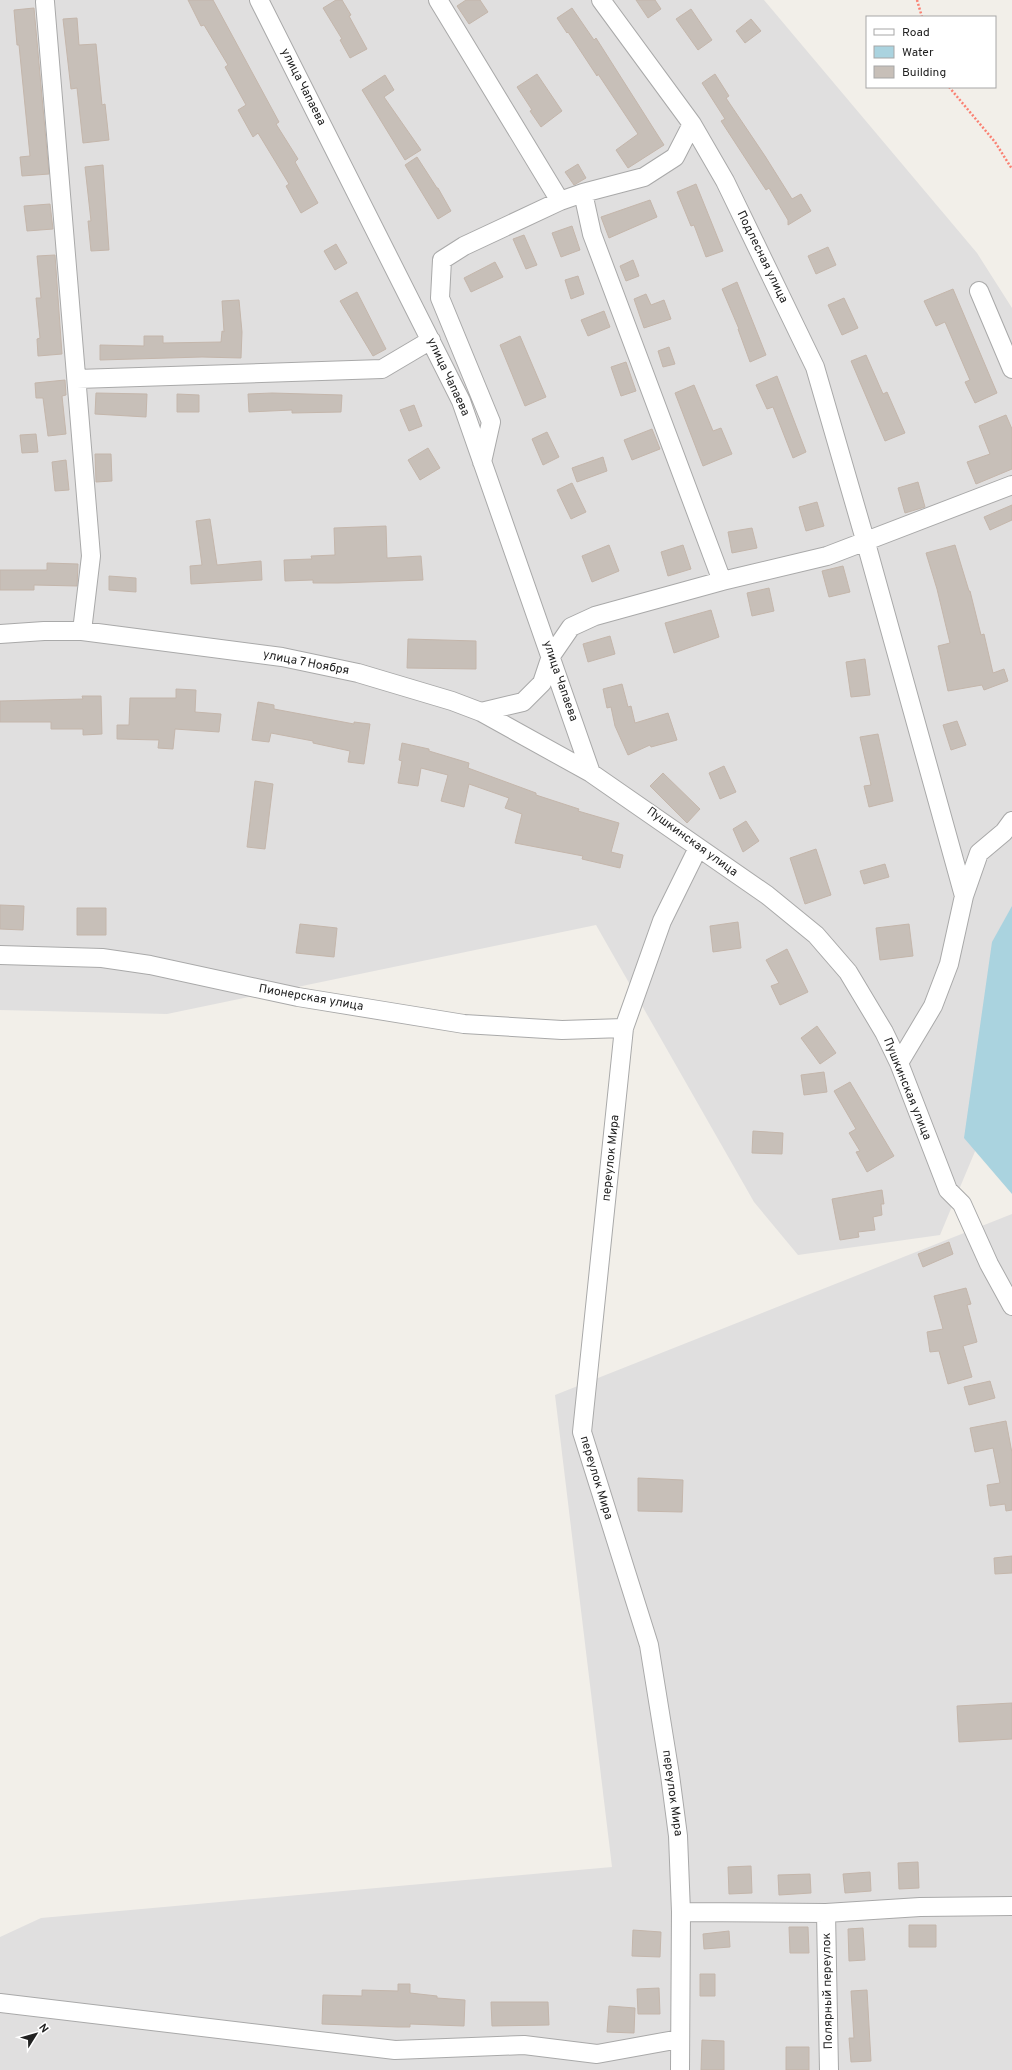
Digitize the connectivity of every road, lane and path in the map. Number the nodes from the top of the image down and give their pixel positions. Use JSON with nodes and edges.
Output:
{"nodes":[{"id":1,"x":259,"y":0,"type":"edge"},
{"id":2,"x":438,"y":0,"type":"edge"},
{"id":3,"x":601,"y":0,"type":"edge"},
{"id":4,"x":917,"y":0,"type":"edge"},
{"id":5,"x":45,"y":2,"type":"dead end"},
{"id":6,"x":922,"y":16,"type":"edge"},
{"id":7,"x":951,"y":88,"type":"edge"},
{"id":8,"x":692,"y":124,"type":"junction"},
{"id":9,"x":1012,"y":169,"type":"edge"},
{"id":10,"x":583,"y":193,"type":"junction"},
{"id":11,"x":560,"y":201,"type":"junction"},
{"id":12,"x":979,"y":291,"type":"dead end"},
{"id":13,"x":430,"y":340,"type":"junction"},
{"id":14,"x":1012,"y":369,"type":"edge"},
{"id":15,"x":76,"y":379,"type":"junction"},
{"id":16,"x":482,"y":462,"type":"junction"},
{"id":17,"x":1012,"y":485,"type":"edge"},
{"id":18,"x":866,"y":543,"type":"junction"},
{"id":19,"x":722,"y":581,"type":"junction"},
{"id":20,"x":82,"y":631,"type":"junction"},
{"id":21,"x":0,"y":634,"type":"edge"},
{"id":22,"x":552,"y":656,"type":"junction"},
{"id":23,"x":481,"y":712,"type":"junction"},
{"id":24,"x":591,"y":773,"type":"junction"},
{"id":25,"x":1012,"y":821,"type":"edge"},
{"id":26,"x":698,"y":848,"type":"junction"},
{"id":27,"x":964,"y":896,"type":"junction"},
{"id":28,"x":0,"y":955,"type":"edge"},
{"id":29,"x":624,"y":1028,"type":"junction"},
{"id":30,"x":899,"y":1064,"type":"junction"},
{"id":31,"x":1012,"y":1306,"type":"edge"},
{"id":32,"x":1012,"y":1906,"type":"edge"},
{"id":33,"x":681,"y":1912,"type":"junction"},
{"id":34,"x":826,"y":1913,"type":"junction"},
{"id":35,"x":0,"y":2003,"type":"edge"},
{"id":36,"x":680,"y":2039,"type":"junction"},
{"id":37,"x":680,"y":2070,"type":"edge"},
{"id":38,"x":829,"y":2070,"type":"edge"}],
"edges":[{"from":1,"to":13,"type":"street","name":"улица Чапаева"},
{"from":2,"to":11,"type":"street"},
{"from":3,"to":8,"type":"street","name":"Подлесная улица"},
{"from":4,"to":6,"type":"path"},
{"from":5,"to":15,"type":"street"},
{"from":7,"to":9,"type":"path"},
{"from":8,"to":10,"type":"street"},
{"from":8,"to":18,"type":"street","name":"Подлесная улица"},
{"from":10,"to":11,"type":"street"},
{"from":10,"to":19,"type":"street"},
{"from":11,"to":16,"type":"street"},
{"from":12,"to":14,"type":"street"},
{"from":13,"to":15,"type":"street"},
{"from":13,"to":16,"type":"street","name":"улица Чапаева"},
{"from":15,"to":20,"type":"street"},
{"from":16,"to":22,"type":"street","name":"улица Чапаева"},
{"from":17,"to":18,"type":"street"},
{"from":18,"to":19,"type":"street"},
{"from":18,"to":27,"type":"street","name":"Подлесная улица"},
{"from":19,"to":22,"type":"street"},
{"from":20,"to":21,"type":"street","name":"улица 7 Ноября"},
{"from":20,"to":23,"type":"street","name":"улица 7 Ноября"},
{"from":22,"to":23,"type":"street"},
{"from":22,"to":24,"type":"street","name":"улица Чапаева"},
{"from":23,"to":24,"type":"street","name":"улица 7 Ноября"},
{"from":24,"to":26,"type":"street","name":"Пушкинская улица"},
{"from":25,"to":27,"type":"street"},
{"from":26,"to":29,"type":"street","name":"переулок Мира"},
{"from":26,"to":30,"type":"street","name":"Пушкинская улица"},
{"from":27,"to":30,"type":"street"},
{"from":28,"to":29,"type":"street","name":"Пионерская улица"},
{"from":29,"to":33,"type":"street","name":"переулок Мира"},
{"from":30,"to":31,"type":"street","name":"Пушкинская улица"},
{"from":32,"to":34,"type":"street"},
{"from":33,"to":34,"type":"street"},
{"from":33,"to":36,"type":"street","name":"переулок Мира"},
{"from":34,"to":38,"type":"street","name":"Полярный переулок"},
{"from":35,"to":36,"type":"street"},
{"from":36,"to":37,"type":"street","name":"переулок Мира"}]}
